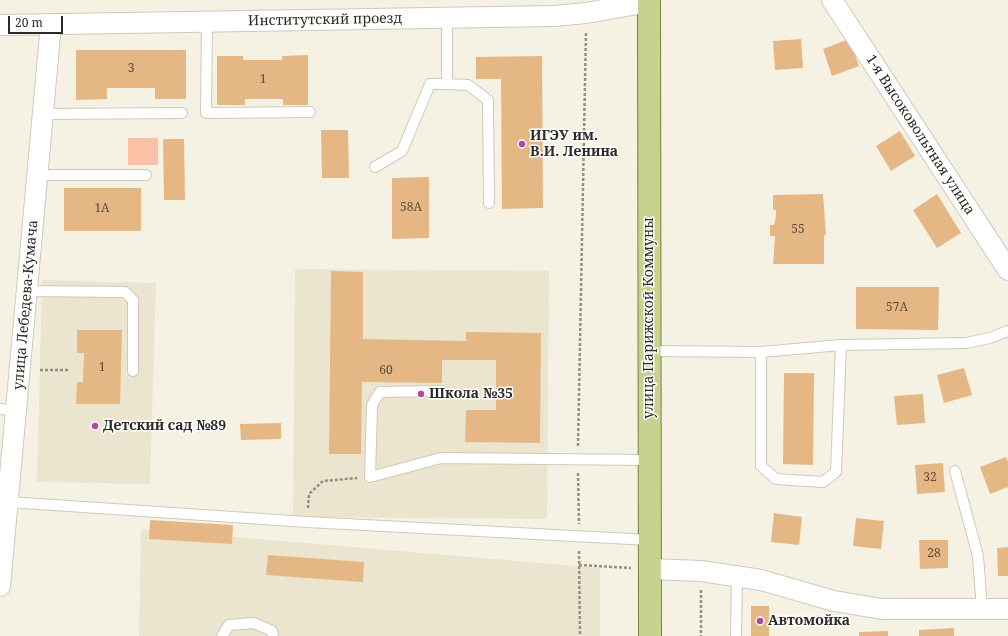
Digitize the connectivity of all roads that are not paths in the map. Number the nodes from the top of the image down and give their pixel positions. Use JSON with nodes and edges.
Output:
{"nodes":[{"id":1,"x":832,"y":0,"type":"edge"},
{"id":2,"x":649,"y":1,"type":"edge"},
{"id":3,"x":447,"y":18,"type":"junction"},
{"id":4,"x":207,"y":22,"type":"junction"},
{"id":5,"x":51,"y":24,"type":"junction"},
{"id":6,"x":0,"y":25,"type":"edge"},
{"id":7,"x":447,"y":84,"type":"junction"},
{"id":8,"x":310,"y":112,"type":"dead end"},
{"id":9,"x":182,"y":113,"type":"dead end"},
{"id":10,"x":43,"y":114,"type":"junction"},
{"id":11,"x":375,"y":167,"type":"dead end"},
{"id":12,"x":37,"y":175,"type":"junction"},
{"id":13,"x":146,"y":175,"type":"dead end"},
{"id":14,"x":488,"y":203,"type":"dead end"},
{"id":15,"x":1008,"y":270,"type":"edge"},
{"id":16,"x":27,"y":291,"type":"junction"},
{"id":17,"x":1008,"y":331,"type":"edge"},
{"id":18,"x":840,"y":345,"type":"junction"},
{"id":19,"x":649,"y":351,"type":"junction"},
{"id":20,"x":761,"y":352,"type":"junction"},
{"id":21,"x":133,"y":371,"type":"dead end"},
{"id":22,"x":442,"y":391,"type":"dead end"},
{"id":23,"x":8,"y":410,"type":"edge"},
{"id":24,"x":650,"y":460,"type":"junction"},
{"id":25,"x":955,"y":471,"type":"dead end"},
{"id":26,"x":9,"y":502,"type":"junction"},
{"id":27,"x":650,"y":540,"type":"junction"},
{"id":28,"x":650,"y":569,"type":"junction"},
{"id":29,"x":737,"y":577,"type":"junction"},
{"id":30,"x":0,"y":586,"type":"edge"},
{"id":31,"x":982,"y":609,"type":"junction"},
{"id":32,"x":1008,"y":609,"type":"edge"},
{"id":33,"x":222,"y":636,"type":"edge"},
{"id":34,"x":273,"y":636,"type":"edge"},
{"id":35,"x":650,"y":636,"type":"edge"},
{"id":36,"x":736,"y":636,"type":"edge"}],
"edges":[{"from":1,"to":15,"type":"street","name":"1-я Высоковольтная улица"},
{"from":2,"to":3,"type":"street","name":"Институтский проезд"},
{"from":2,"to":19,"type":"main road","name":"улица Парижской Коммуны"},
{"from":3,"to":4,"type":"street","name":"Институтский проезд"},
{"from":3,"to":7,"type":"lane"},
{"from":4,"to":5,"type":"street","name":"Институтский проезд"},
{"from":4,"to":8,"type":"lane"},
{"from":5,"to":6,"type":"street","name":"Институтский проезд"},
{"from":5,"to":10,"type":"street","name":"улица Лебедева-Кумача"},
{"from":7,"to":11,"type":"lane"},
{"from":7,"to":14,"type":"lane"},
{"from":9,"to":10,"type":"lane"},
{"from":10,"to":12,"type":"street","name":"улица Лебедева-Кумача"},
{"from":12,"to":13,"type":"lane"},
{"from":12,"to":16,"type":"street","name":"улица Лебедева-Кумача"},
{"from":16,"to":21,"type":"lane"},
{"from":16,"to":23,"type":"street","name":"улица Лебедева-Кумача"},
{"from":17,"to":18,"type":"lane"},
{"from":18,"to":20,"type":"lane"},
{"from":18,"to":20,"type":"lane"},
{"from":19,"to":20,"type":"lane"},
{"from":19,"to":24,"type":"main road","name":"улица Парижской Коммуны"},
{"from":22,"to":24,"type":"lane"},
{"from":23,"to":26,"type":"street","name":"улица Лебедева-Кумача"},
{"from":24,"to":27,"type":"main road","name":"улица Парижской Коммуны"},
{"from":25,"to":31,"type":"lane"},
{"from":26,"to":27,"type":"lane"},
{"from":26,"to":30,"type":"street","name":"улица Лебедева-Кумача"},
{"from":27,"to":28,"type":"main road","name":"улица Парижской Коммуны"},
{"from":28,"to":29,"type":"street"},
{"from":28,"to":35,"type":"main road","name":"улица Парижской Коммуны"},
{"from":29,"to":31,"type":"street"},
{"from":29,"to":36,"type":"lane"},
{"from":31,"to":32,"type":"street"},
{"from":33,"to":34,"type":"lane"}]}
